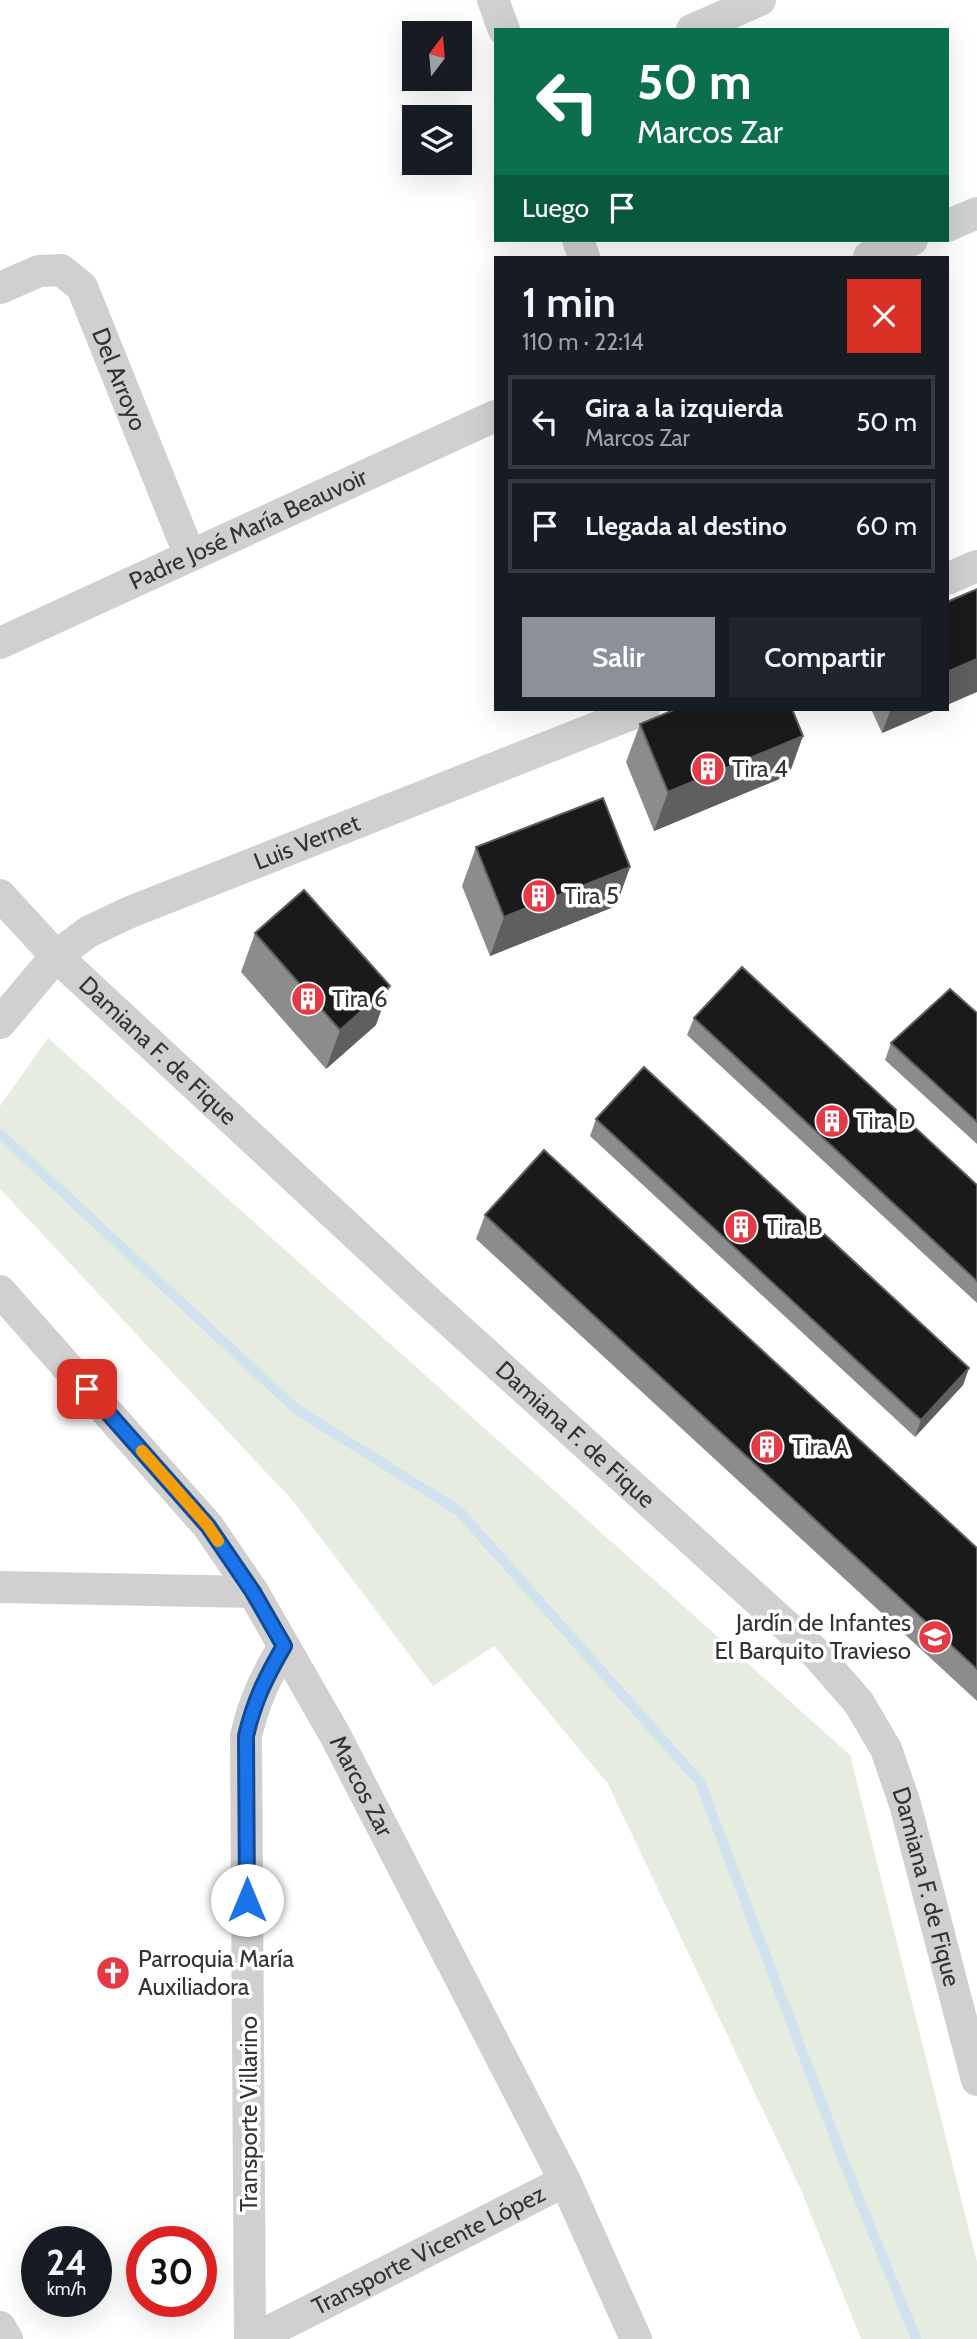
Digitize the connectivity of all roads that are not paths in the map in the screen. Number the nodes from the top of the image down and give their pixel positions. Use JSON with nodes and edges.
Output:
{"nodes":[{"id":1,"x":493,"y":0,"type":"edge"},
{"id":2,"x":760,"y":0,"type":"edge"},
{"id":3,"x":503,"y":28,"type":"edge"},
{"id":4,"x":697,"y":28,"type":"edge"},
{"id":5,"x":977,"y":213,"type":"edge"},
{"id":6,"x":949,"y":225,"type":"edge"},
{"id":7,"x":907,"y":242,"type":"edge"},
{"id":8,"x":872,"y":256,"type":"edge"},
{"id":9,"x":0,"y":288,"type":"edge"},
{"id":10,"x":494,"y":416,"type":"edge"},
{"id":11,"x":190,"y":556,"type":"junction"},
{"id":12,"x":977,"y":566,"type":"edge"},
{"id":13,"x":949,"y":578,"type":"edge"},
{"id":14,"x":0,"y":643,"type":"edge"},
{"id":15,"x":639,"y":711,"type":"edge"},
{"id":16,"x":0,"y":895,"type":"edge"},
{"id":17,"x":56,"y":956,"type":"junction"},
{"id":18,"x":0,"y":1023,"type":"edge"},
{"id":19,"x":0,"y":1291,"type":"edge"},
{"id":20,"x":0,"y":1587,"type":"edge"},
{"id":21,"x":253,"y":1592,"type":"junction"},
{"id":22,"x":284,"y":1646,"type":"junction"},
{"id":23,"x":977,"y":2080,"type":"edge"},
{"id":24,"x":565,"y":2181,"type":"junction"},
{"id":25,"x":0,"y":2326,"type":"edge"},
{"id":26,"x":7,"y":2339,"type":"edge"},
{"id":27,"x":252,"y":2339,"type":"edge"},
{"id":28,"x":636,"y":2339,"type":"edge"}],
"edges":[{"from":1,"to":3,"type":"street"},
{"from":2,"to":4,"type":"street"},
{"from":5,"to":6,"type":"street"},
{"from":7,"to":8,"type":"street"},
{"from":9,"to":11,"type":"street","name":"Del Arroyo"},
{"from":10,"to":11,"type":"street","name":"Padre José María Beauvoir"},
{"from":11,"to":14,"type":"street","name":"Padre José María Beauvoir"},
{"from":12,"to":13,"type":"street"},
{"from":15,"to":17,"type":"street","name":"Luis Vernet"},
{"from":16,"to":17,"type":"street","name":"Damiana F. de Fique"},
{"from":17,"to":18,"type":"street","name":"Luis Vernet"},
{"from":17,"to":23,"type":"street","name":"Damiana F. de Fique"},
{"from":19,"to":21,"type":"street","name":"Marcos Zar"},
{"from":20,"to":21,"type":"street"},
{"from":21,"to":22,"type":"street","name":"Marcos Zar"},
{"from":22,"to":24,"type":"street","name":"Marcos Zar"},
{"from":22,"to":27,"type":"street","name":"Transporte Villarino"},
{"from":24,"to":27,"type":"street","name":"Transporte Vicente López"},
{"from":24,"to":28,"type":"street","name":"Marcos Zar"},
{"from":25,"to":26,"type":"street"}]}
